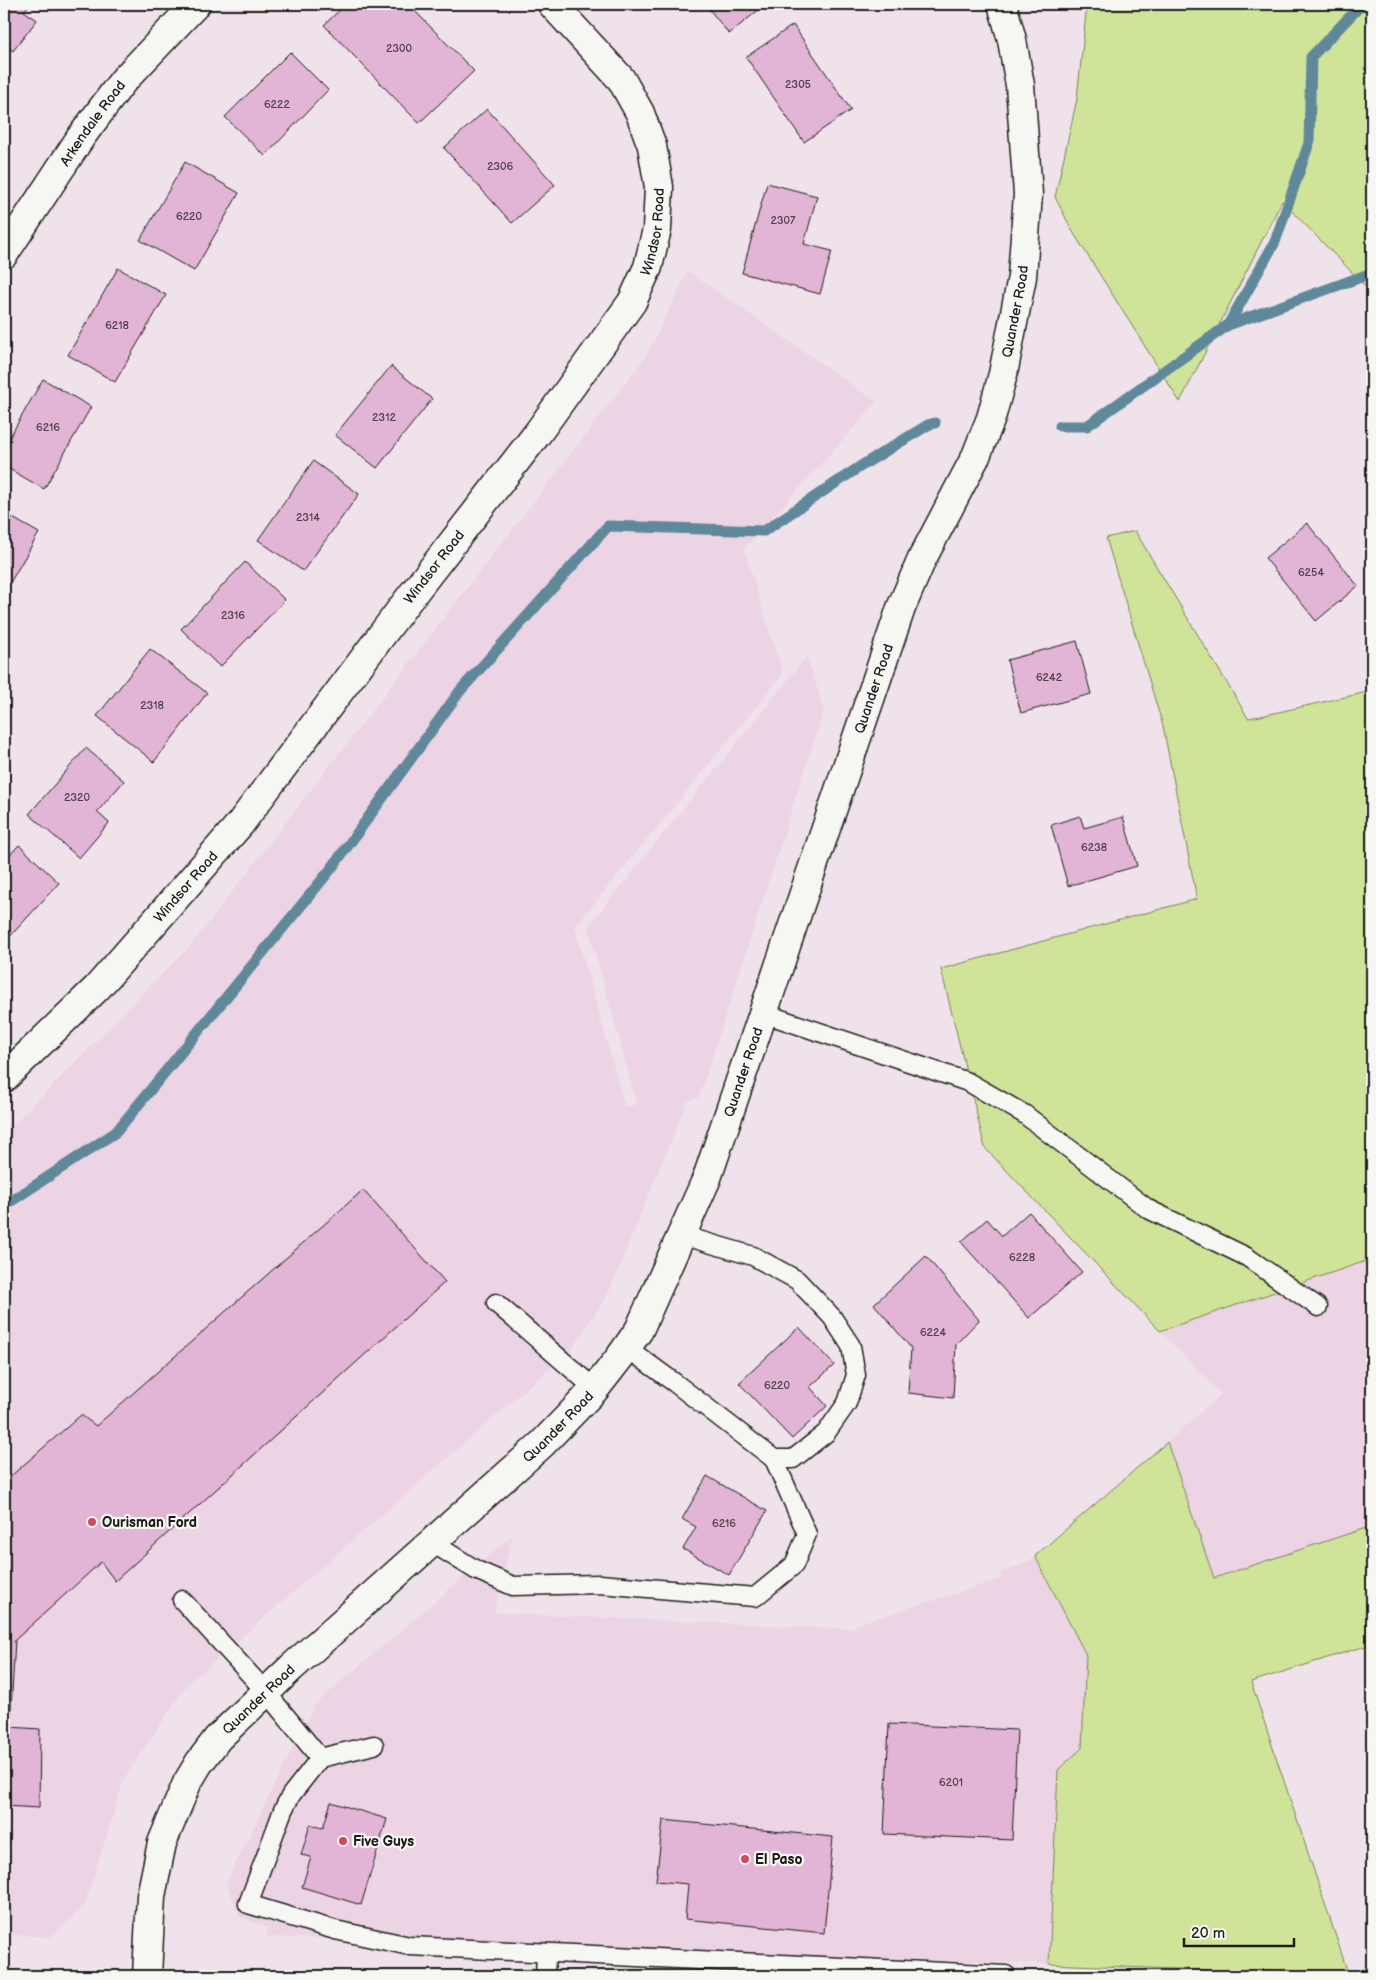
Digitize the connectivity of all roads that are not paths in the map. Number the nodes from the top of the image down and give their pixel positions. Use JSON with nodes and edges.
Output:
{"nodes":[{"id":1,"x":196,"y":4,"type":"edge"},
{"id":2,"x":552,"y":4,"type":"edge"},
{"id":3,"x":1002,"y":4,"type":"edge"},
{"id":4,"x":4,"y":254,"type":"edge"},
{"id":5,"x":763,"y":1014,"type":"junction"},
{"id":6,"x":4,"y":1078,"type":"edge"},
{"id":7,"x":681,"y":1236,"type":"junction"},
{"id":8,"x":496,"y":1303,"type":"dead end"},
{"id":9,"x":1318,"y":1307,"type":"dead end"},
{"id":10,"x":627,"y":1348,"type":"junction"},
{"id":11,"x":595,"y":1389,"type":"junction"},
{"id":12,"x":774,"y":1459,"type":"junction"},
{"id":13,"x":431,"y":1542,"type":"junction"},
{"id":14,"x":182,"y":1600,"type":"dead end"},
{"id":15,"x":266,"y":1692,"type":"junction"},
{"id":16,"x":374,"y":1745,"type":"dead end"},
{"id":17,"x":320,"y":1758,"type":"junction"},
{"id":18,"x":546,"y":1954,"type":"junction"},
{"id":19,"x":794,"y":1971,"type":"edge"},
{"id":20,"x":147,"y":1976,"type":"edge"},
{"id":21,"x":545,"y":1976,"type":"edge"},
{"id":22,"x":1006,"y":1976,"type":"edge"}],
"edges":[{"from":1,"to":4,"type":"street","name":"Arkendale Road"},
{"from":2,"to":6,"type":"street","name":"Windsor Road"},
{"from":3,"to":5,"type":"street","name":"Quander Road"},
{"from":5,"to":7,"type":"street","name":"Quander Road"},
{"from":5,"to":9,"type":"lane"},
{"from":7,"to":10,"type":"street","name":"Quander Road"},
{"from":7,"to":12,"type":"lane"},
{"from":8,"to":11,"type":"lane"},
{"from":10,"to":11,"type":"street","name":"Quander Road"},
{"from":10,"to":12,"type":"lane"},
{"from":11,"to":13,"type":"street","name":"Quander Road"},
{"from":12,"to":13,"type":"lane"},
{"from":13,"to":15,"type":"street","name":"Quander Road"},
{"from":14,"to":15,"type":"lane"},
{"from":15,"to":17,"type":"lane"},
{"from":15,"to":20,"type":"street","name":"Quander Road"},
{"from":16,"to":17,"type":"lane"},
{"from":17,"to":18,"type":"lane"},
{"from":18,"to":19,"type":"lane"},
{"from":18,"to":21,"type":"lane"},
{"from":19,"to":22,"type":"lane"}]}
